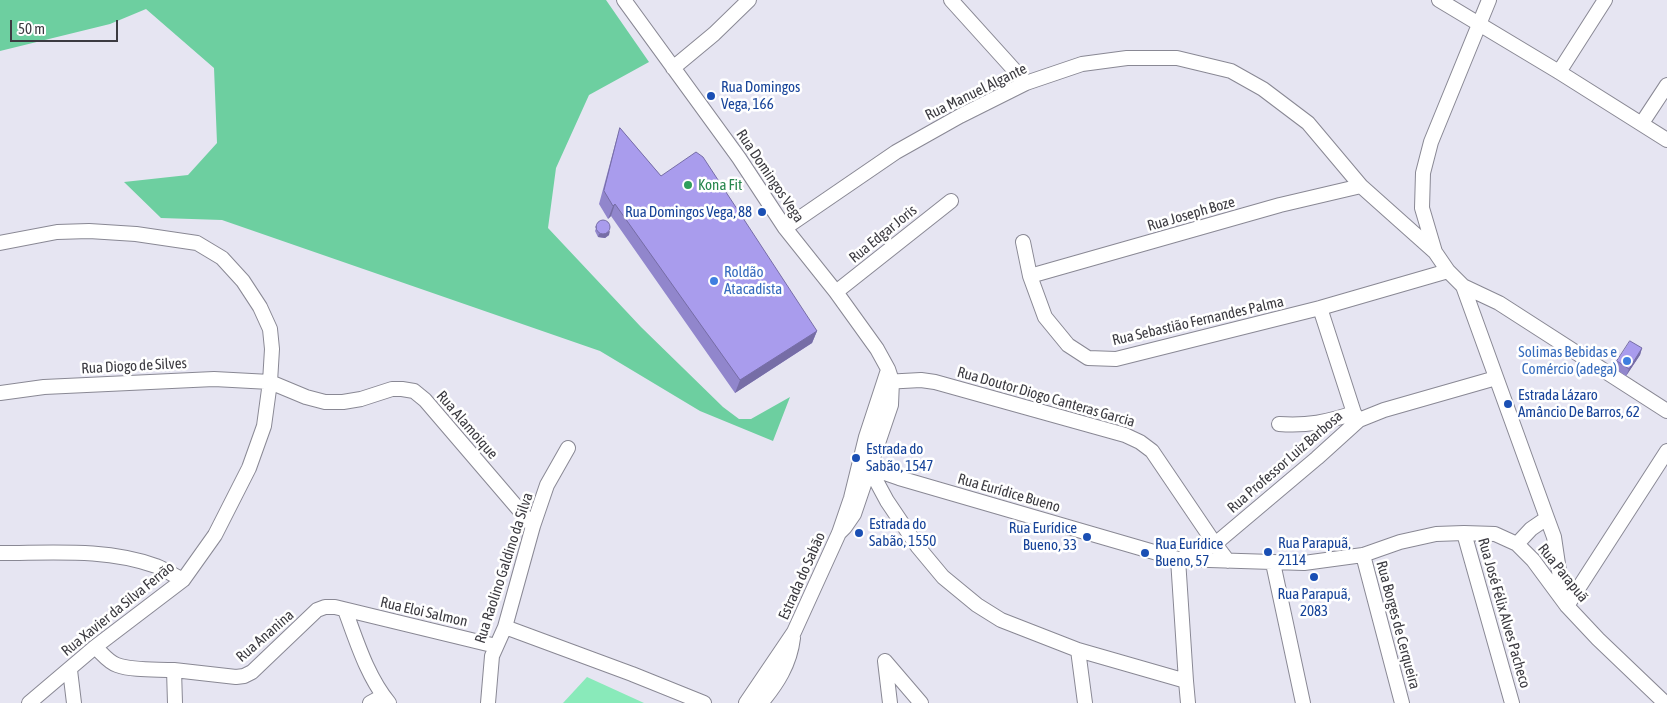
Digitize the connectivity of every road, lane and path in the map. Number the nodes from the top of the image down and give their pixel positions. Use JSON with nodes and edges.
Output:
{"nodes":[{"id":1,"x":624,"y":0,"type":"edge"},
{"id":2,"x":749,"y":0,"type":"edge"},
{"id":3,"x":951,"y":0,"type":"edge"},
{"id":4,"x":1439,"y":0,"type":"edge"},
{"id":5,"x":1489,"y":0,"type":"edge"},
{"id":6,"x":1604,"y":0,"type":"edge"},
{"id":7,"x":1479,"y":24,"type":"junction"},
{"id":8,"x":674,"y":68,"type":"junction"},
{"id":9,"x":1559,"y":72,"type":"junction"},
{"id":10,"x":1026,"y":83,"type":"junction"},
{"id":11,"x":1667,"y":85,"type":"edge"},
{"id":12,"x":1642,"y":123,"type":"junction"},
{"id":13,"x":1667,"y":140,"type":"edge"},
{"id":14,"x":1361,"y":186,"type":"junction"},
{"id":15,"x":951,"y":201,"type":"dead end"},
{"id":16,"x":784,"y":228,"type":"junction"},
{"id":17,"x":1023,"y":242,"type":"dead end"},
{"id":18,"x":0,"y":243,"type":"edge"},
{"id":19,"x":1435,"y":252,"type":"junction"},
{"id":20,"x":1448,"y":272,"type":"junction"},
{"id":21,"x":1030,"y":276,"type":"junction"},
{"id":22,"x":1463,"y":286,"type":"junction"},
{"id":23,"x":836,"y":292,"type":"junction"},
{"id":24,"x":1320,"y":308,"type":"junction"},
{"id":25,"x":888,"y":378,"type":"junction"},
{"id":26,"x":1496,"y":378,"type":"junction"},
{"id":27,"x":270,"y":382,"type":"junction"},
{"id":28,"x":0,"y":392,"type":"edge"},
{"id":29,"x":1667,"y":411,"type":"edge"},
{"id":30,"x":1356,"y":417,"type":"junction"},
{"id":31,"x":1279,"y":424,"type":"dead end"},
{"id":32,"x":866,"y":437,"type":"junction"},
{"id":33,"x":568,"y":448,"type":"dead end"},
{"id":34,"x":1667,"y":451,"type":"edge"},
{"id":35,"x":870,"y":468,"type":"junction"},
{"id":36,"x":1547,"y":518,"type":"junction"},
{"id":37,"x":533,"y":526,"type":"junction"},
{"id":38,"x":1464,"y":532,"type":"junction"},
{"id":39,"x":839,"y":533,"type":"junction"},
{"id":40,"x":1214,"y":544,"type":"junction"},
{"id":41,"x":1517,"y":544,"type":"junction"},
{"id":42,"x":0,"y":553,"type":"edge"},
{"id":43,"x":1363,"y":555,"type":"junction"},
{"id":44,"x":1173,"y":557,"type":"junction"},
{"id":45,"x":1228,"y":561,"type":"junction"},
{"id":46,"x":1273,"y":563,"type":"junction"},
{"id":47,"x":184,"y":580,"type":"junction"},
{"id":48,"x":1565,"y":603,"type":"junction"},
{"id":49,"x":345,"y":610,"type":"junction"},
{"id":50,"x":505,"y":628,"type":"junction"},
{"id":51,"x":794,"y":632,"type":"junction"},
{"id":52,"x":96,"y":646,"type":"junction"},
{"id":53,"x":496,"y":646,"type":"junction"},
{"id":54,"x":1078,"y":650,"type":"junction"},
{"id":55,"x":70,"y":670,"type":"junction"},
{"id":56,"x":174,"y":670,"type":"junction"},
{"id":57,"x":1186,"y":681,"type":"junction"},
{"id":58,"x":386,"y":700,"type":"edge"},
{"id":59,"x":29,"y":703,"type":"edge"},
{"id":60,"x":74,"y":703,"type":"edge"},
{"id":61,"x":176,"y":703,"type":"edge"},
{"id":62,"x":370,"y":703,"type":"edge"},
{"id":63,"x":488,"y":703,"type":"edge"},
{"id":64,"x":704,"y":703,"type":"edge"},
{"id":65,"x":746,"y":703,"type":"edge"},
{"id":66,"x":761,"y":703,"type":"edge"},
{"id":67,"x":890,"y":703,"type":"edge"},
{"id":68,"x":921,"y":703,"type":"edge"},
{"id":69,"x":1085,"y":703,"type":"edge"},
{"id":70,"x":1188,"y":703,"type":"edge"},
{"id":71,"x":1303,"y":703,"type":"edge"},
{"id":72,"x":1402,"y":703,"type":"edge"},
{"id":73,"x":1512,"y":703,"type":"edge"},
{"id":74,"x":1665,"y":703,"type":"edge"}],
"edges":[{"from":1,"to":8,"type":"street","name":"Rua Domingos Vega"},
{"from":2,"to":8,"type":"street"},
{"from":3,"to":10,"type":"street"},
{"from":4,"to":7,"type":"street"},
{"from":5,"to":7,"type":"street"},
{"from":6,"to":9,"type":"street"},
{"from":7,"to":9,"type":"street"},
{"from":7,"to":19,"type":"street"},
{"from":8,"to":16,"type":"street","name":"Rua Domingos Vega"},
{"from":9,"to":12,"type":"street"},
{"from":10,"to":14,"type":"street","name":"Rua Manuel Algante"},
{"from":10,"to":16,"type":"street","name":"Rua Manuel Algante"},
{"from":11,"to":12,"type":"street"},
{"from":12,"to":13,"type":"street"},
{"from":14,"to":19,"type":"street","name":"Rua Manuel Algante"},
{"from":14,"to":21,"type":"street","name":"Rua Joseph Boze"},
{"from":15,"to":23,"type":"street","name":"Rua Edgar Joris"},
{"from":16,"to":23,"type":"street","name":"Rua Domingos Vega"},
{"from":17,"to":21,"type":"street","name":"Rua Sebastião Fernandes Palma"},
{"from":18,"to":27,"type":"street","name":"Rua Xavier da Silva Ferrão"},
{"from":19,"to":20,"type":"street"},
{"from":20,"to":22,"type":"street"},
{"from":20,"to":24,"type":"street","name":"Rua Sebastião Fernandes Palma"},
{"from":21,"to":24,"type":"street","name":"Rua Sebastião Fernandes Palma"},
{"from":22,"to":26,"type":"street"},
{"from":22,"to":29,"type":"street"},
{"from":23,"to":25,"type":"street","name":"Rua Domingos Vega"},
{"from":24,"to":30,"type":"street"},
{"from":25,"to":32,"type":"street","name":"Estrada do Sabão"},
{"from":25,"to":35,"type":"street","name":"Estrada do Sabão"},
{"from":25,"to":40,"type":"street","name":"Rua Doutor Diogo Canteras Garcia"},
{"from":26,"to":30,"type":"street","name":"Rua Professor Luiz Barbosa"},
{"from":26,"to":36,"type":"street"},
{"from":27,"to":28,"type":"street","name":"Rua Diogo de Silves"},
{"from":27,"to":37,"type":"street","name":"Rua Alamoique"},
{"from":27,"to":47,"type":"street","name":"Rua Xavier da Silva Ferrão"},
{"from":30,"to":31,"type":"street"},
{"from":30,"to":40,"type":"street","name":"Rua Professor Luiz Barbosa"},
{"from":32,"to":35,"type":"street"},
{"from":32,"to":39,"type":"street","name":"Estrada do Sabão"},
{"from":33,"to":37,"type":"street","name":"Rua Raolino Galdino da Silva"},
{"from":34,"to":48,"type":"street"},
{"from":35,"to":39,"type":"street","name":"Estrada do Sabão"},
{"from":35,"to":44,"type":"street","name":"Rua Eurídice Bueno"},
{"from":35,"to":54,"type":"street"},
{"from":36,"to":41,"type":"street"},
{"from":36,"to":48,"type":"street"},
{"from":37,"to":50,"type":"street","name":"Rua Raolino Galdino da Silva"},
{"from":38,"to":41,"type":"street","name":"Rua Parapuã"},
{"from":38,"to":43,"type":"street","name":"Rua Parapuã"},
{"from":38,"to":73,"type":"street","name":"Rua José Félix Alves Pacheco"},
{"from":39,"to":51,"type":"street","name":"Estrada do Sabão"},
{"from":40,"to":44,"type":"street","name":"Rua Eurídice Bueno"},
{"from":40,"to":45,"type":"street","name":"Rua Doutor Diogo Canteras Garcia"},
{"from":41,"to":48,"type":"street","name":"Rua Parapuã"},
{"from":42,"to":47,"type":"street"},
{"from":43,"to":46,"type":"street","name":"Rua Parapuã"},
{"from":43,"to":72,"type":"street","name":"Rua Borges de Cerqueira"},
{"from":44,"to":45,"type":"street","name":"Rua Eurídice Bueno"},
{"from":44,"to":57,"type":"street"},
{"from":45,"to":46,"type":"street","name":"Rua Parapuã"},
{"from":46,"to":71,"type":"street"},
{"from":47,"to":52,"type":"street","name":"Rua Xavier da Silva Ferrão"},
{"from":48,"to":74,"type":"street","name":"Rua Parapuã"},
{"from":49,"to":53,"type":"street","name":"Rua Eloi Salmon"},
{"from":49,"to":56,"type":"street","name":"Rua Ananina"},
{"from":49,"to":58,"type":"street"},
{"from":50,"to":53,"type":"street","name":"Rua Raolino Galdino da Silva"},
{"from":50,"to":64,"type":"street"},
{"from":51,"to":65,"type":"street","name":"Estrada do Sabão"},
{"from":51,"to":66,"type":"street","name":"Estrada do Sabão"},
{"from":52,"to":55,"type":"street","name":"Rua Xavier da Silva Ferrão"},
{"from":52,"to":56,"type":"street","name":"Rua Ananina"},
{"from":53,"to":63,"type":"street","name":"Rua Raolino Galdino da Silva"},
{"from":54,"to":57,"type":"street"},
{"from":54,"to":69,"type":"street"},
{"from":55,"to":59,"type":"street","name":"Rua Xavier da Silva Ferrão"},
{"from":55,"to":60,"type":"street"},
{"from":56,"to":61,"type":"street"},
{"from":57,"to":70,"type":"street"},
{"from":58,"to":62,"type":"street"},
{"from":67,"to":68,"type":"street"}]}
